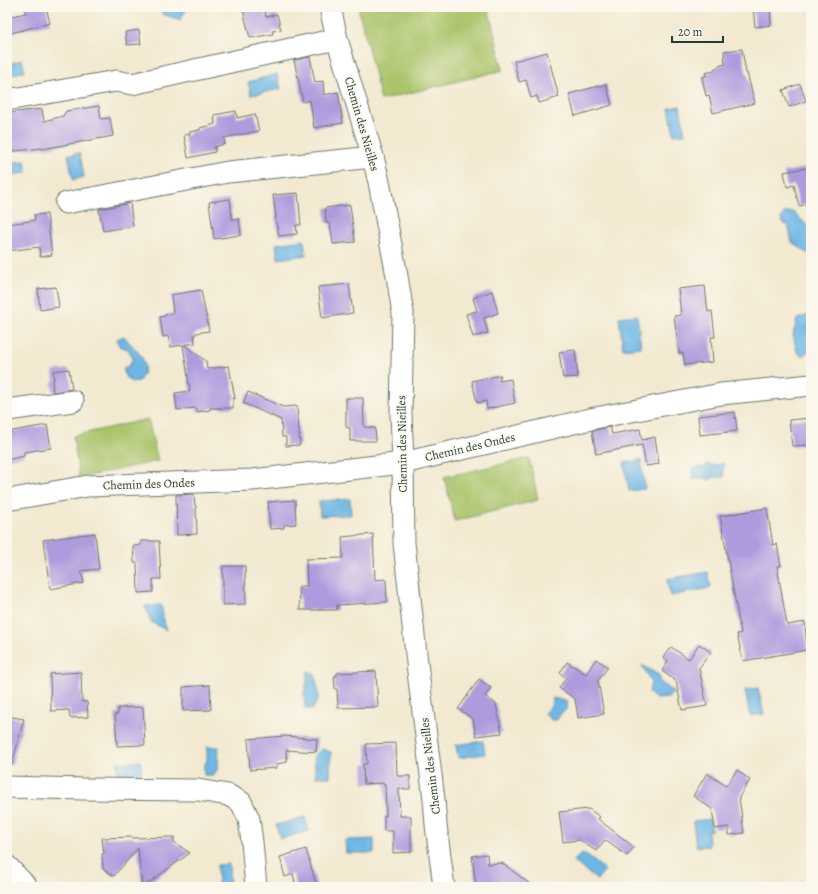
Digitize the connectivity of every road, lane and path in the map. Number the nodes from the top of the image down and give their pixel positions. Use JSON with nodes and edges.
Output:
{"nodes":[{"id":1,"x":330,"y":7,"type":"edge"},
{"id":2,"x":337,"y":39,"type":"junction"},
{"id":3,"x":7,"y":100,"type":"edge"},
{"id":4,"x":373,"y":157,"type":"junction"},
{"id":5,"x":66,"y":203,"type":"dead end"},
{"id":6,"x":811,"y":384,"type":"edge"},
{"id":7,"x":74,"y":401,"type":"dead end"},
{"id":8,"x":7,"y":410,"type":"edge"},
{"id":9,"x":403,"y":463,"type":"junction"},
{"id":10,"x":7,"y":500,"type":"edge"},
{"id":11,"x":7,"y":787,"type":"edge"},
{"id":12,"x":7,"y":866,"type":"edge"},
{"id":13,"x":27,"y":887,"type":"edge"},
{"id":14,"x":256,"y":887,"type":"edge"},
{"id":15,"x":444,"y":887,"type":"edge"}],
"edges":[{"from":1,"to":2,"type":"street","name":"Chemin des Nieilles"},
{"from":2,"to":3,"type":"street"},
{"from":2,"to":4,"type":"street","name":"Chemin des Nieilles"},
{"from":4,"to":5,"type":"street"},
{"from":4,"to":9,"type":"street","name":"Chemin des Nieilles"},
{"from":6,"to":9,"type":"street","name":"Chemin des Ondes"},
{"from":7,"to":8,"type":"street"},
{"from":9,"to":10,"type":"street","name":"Chemin des Ondes"},
{"from":9,"to":15,"type":"street","name":"Chemin des Nieilles"},
{"from":11,"to":14,"type":"street"},
{"from":12,"to":13,"type":"street"}]}
